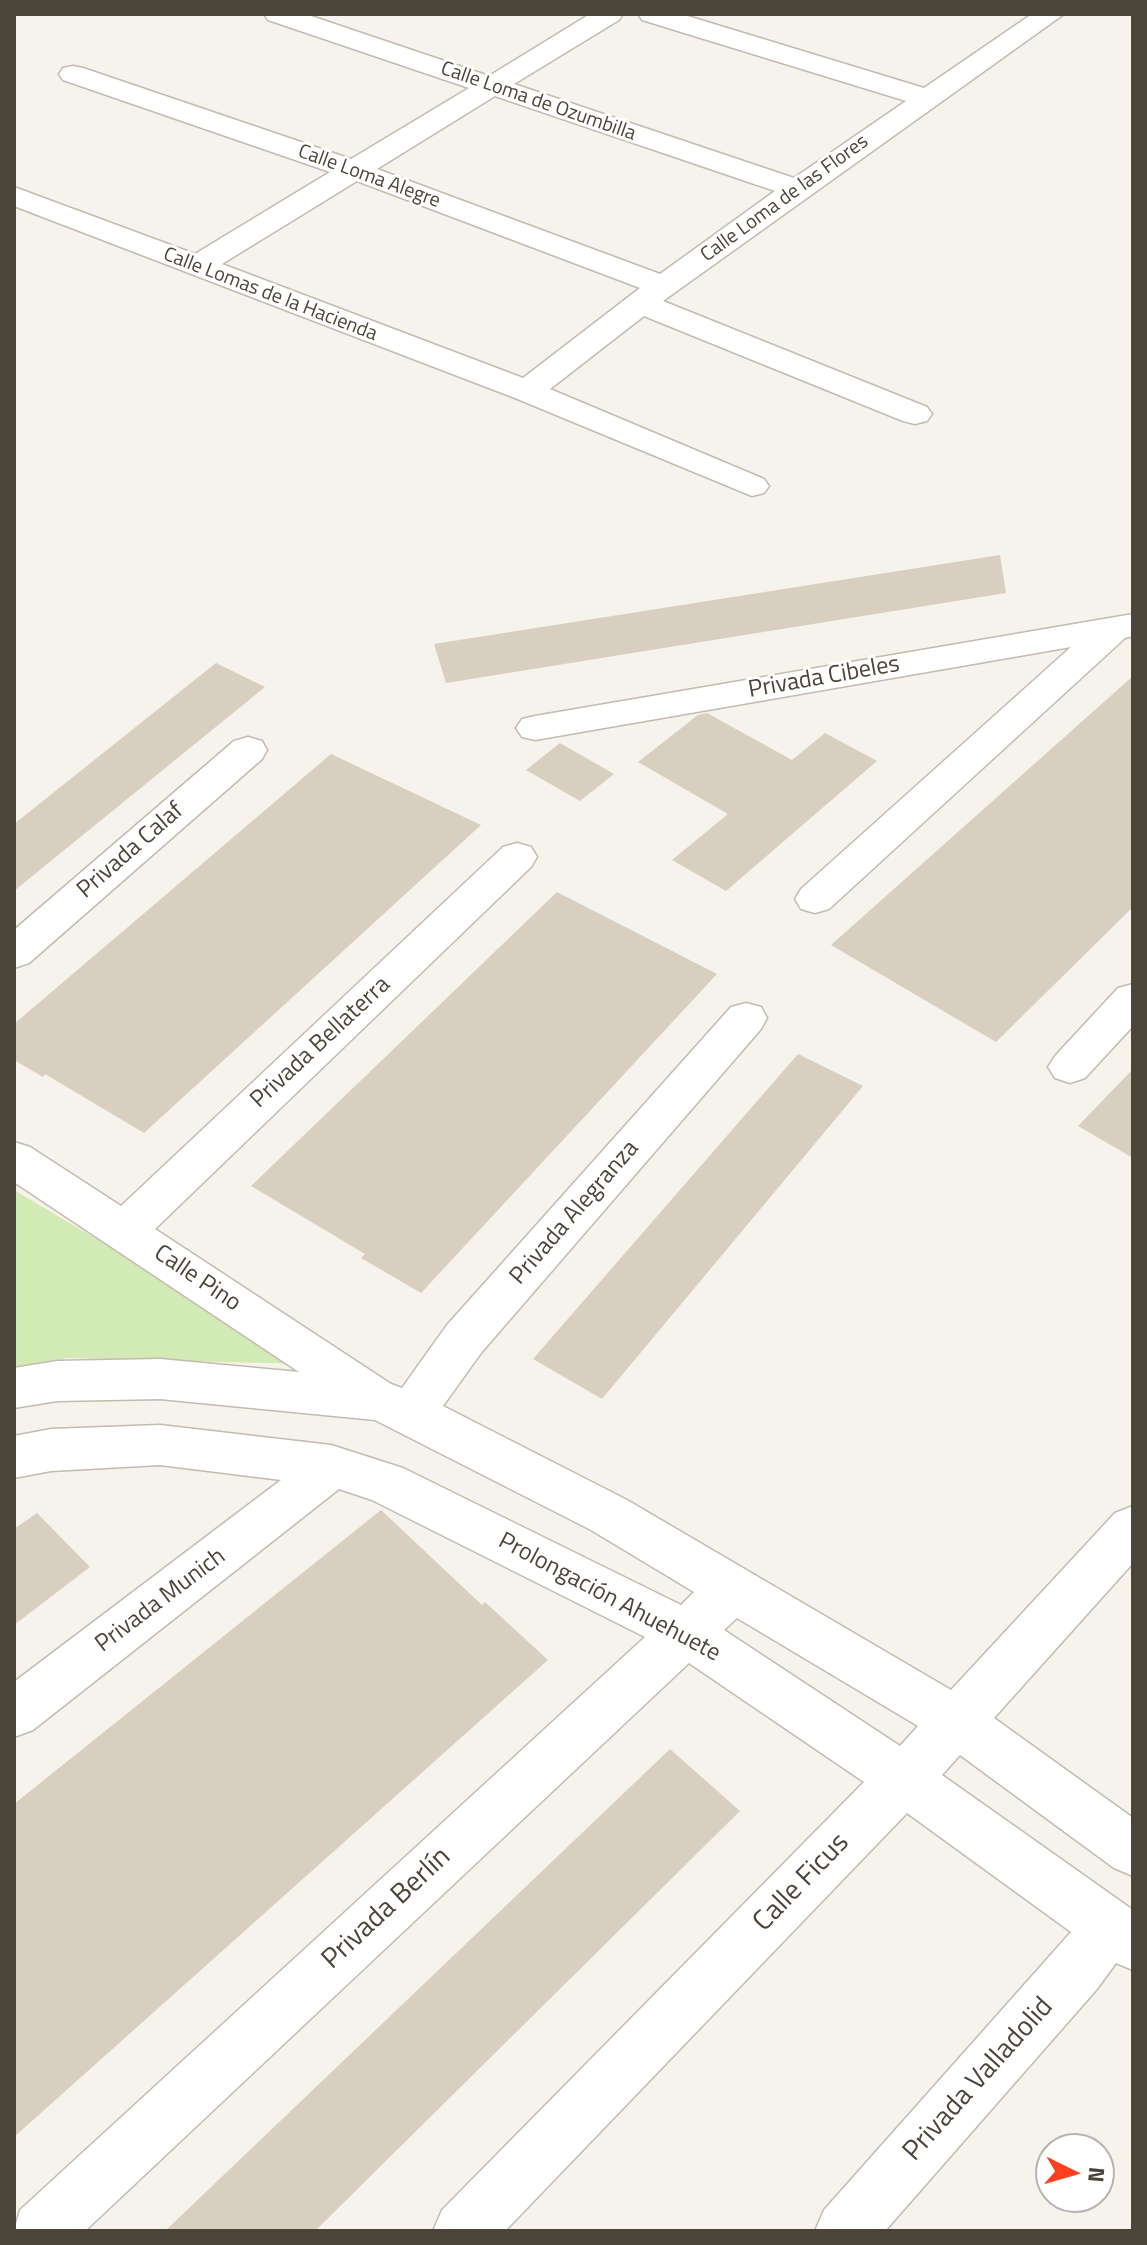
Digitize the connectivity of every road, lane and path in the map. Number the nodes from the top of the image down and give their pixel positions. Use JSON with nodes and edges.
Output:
{"nodes":[{"id":1,"x":278,"y":14,"type":"edge"},
{"id":2,"x":609,"y":14,"type":"edge"},
{"id":3,"x":652,"y":14,"type":"edge"},
{"id":4,"x":1050,"y":14,"type":"edge"},
{"id":5,"x":73,"y":74,"type":"dead end"},
{"id":6,"x":493,"y":87,"type":"junction"},
{"id":7,"x":926,"y":98,"type":"junction"},
{"id":8,"x":356,"y":171,"type":"junction"},
{"id":9,"x":798,"y":189,"type":"junction"},
{"id":10,"x":14,"y":196,"type":"edge"},
{"id":11,"x":196,"y":267,"type":"junction"},
{"id":12,"x":652,"y":295,"type":"junction"},
{"id":13,"x":527,"y":391,"type":"junction"},
{"id":14,"x":915,"y":414,"type":"dead end"},
{"id":15,"x":752,"y":486,"type":"dead end"},
{"id":16,"x":1123,"y":627,"type":"edge"},
{"id":17,"x":535,"y":728,"type":"dead end"},
{"id":18,"x":248,"y":750,"type":"dead end"},
{"id":19,"x":517,"y":857,"type":"dead end"},
{"id":20,"x":815,"y":899,"type":"dead end"},
{"id":21,"x":14,"y":953,"type":"edge"},
{"id":22,"x":1133,"y":999,"type":"edge"},
{"id":23,"x":746,"y":1018,"type":"dead end"},
{"id":24,"x":1070,"y":1067,"type":"dead end"},
{"id":25,"x":14,"y":1159,"type":"edge"},
{"id":26,"x":125,"y":1230,"type":"junction"},
{"id":27,"x":14,"y":1388,"type":"edge"},
{"id":28,"x":395,"y":1407,"type":"junction"},
{"id":29,"x":14,"y":1457,"type":"edge"},
{"id":30,"x":319,"y":1477,"type":"junction"},
{"id":31,"x":1133,"y":1528,"type":"edge"},
{"id":32,"x":734,"y":1588,"type":"junction"},
{"id":33,"x":685,"y":1632,"type":"junction"},
{"id":34,"x":14,"y":1713,"type":"edge"},
{"id":35,"x":955,"y":1720,"type":"junction"},
{"id":36,"x":904,"y":1779,"type":"junction"},
{"id":37,"x":1133,"y":1850,"type":"edge"},
{"id":38,"x":1122,"y":1935,"type":"edge"},
{"id":39,"x":41,"y":2231,"type":"edge"},
{"id":40,"x":463,"y":2231,"type":"edge"},
{"id":41,"x":845,"y":2231,"type":"edge"}],
"edges":[{"from":1,"to":6,"type":"street","name":"Calle Loma de Ozumbilla"},
{"from":2,"to":6,"type":"street"},
{"from":3,"to":7,"type":"street"},
{"from":4,"to":7,"type":"street","name":"Calle Loma de las Flores"},
{"from":5,"to":8,"type":"street","name":"Calle Loma Alegre"},
{"from":6,"to":8,"type":"street"},
{"from":6,"to":9,"type":"street","name":"Calle Loma de Ozumbilla"},
{"from":7,"to":9,"type":"street","name":"Calle Loma de las Flores"},
{"from":8,"to":11,"type":"street"},
{"from":8,"to":12,"type":"street","name":"Calle Loma Alegre"},
{"from":9,"to":12,"type":"street","name":"Calle Loma de las Flores"},
{"from":10,"to":11,"type":"street","name":"Calle Lomas de la Hacienda"},
{"from":11,"to":13,"type":"street","name":"Calle Lomas de la Hacienda"},
{"from":12,"to":13,"type":"street","name":"Calle Loma de las Flores"},
{"from":12,"to":14,"type":"street","name":"Calle Loma Alegre"},
{"from":13,"to":15,"type":"street"},
{"from":16,"to":17,"type":"street","name":"Privada Cibeles"},
{"from":16,"to":20,"type":"street","name":"Privada Cibeles"},
{"from":18,"to":21,"type":"street","name":"Privada Calaf"},
{"from":19,"to":26,"type":"street","name":"Privada Bellaterra"},
{"from":22,"to":24,"type":"street"},
{"from":23,"to":28,"type":"street","name":"Privada Alegranza"},
{"from":25,"to":26,"type":"street","name":"Calle Pino"},
{"from":26,"to":28,"type":"street","name":"Calle Pino"},
{"from":27,"to":28,"type":"street"},
{"from":28,"to":32,"type":"street"},
{"from":29,"to":30,"type":"street","name":"Prolongación Ahuehuete"},
{"from":30,"to":33,"type":"street","name":"Prolongación Ahuehuete"},
{"from":30,"to":34,"type":"street","name":"Privada Munich"},
{"from":31,"to":35,"type":"street","name":"Calle Ficus"},
{"from":32,"to":33,"type":"street","name":"Privada Berlín"},
{"from":32,"to":35,"type":"street"},
{"from":33,"to":36,"type":"street","name":"Prolongación Ahuehuete"},
{"from":33,"to":39,"type":"street","name":"Privada Berlín"},
{"from":35,"to":36,"type":"street","name":"Calle Ficus"},
{"from":35,"to":37,"type":"street"},
{"from":36,"to":38,"type":"street","name":"Prolongación Ahuehuete"},
{"from":36,"to":40,"type":"street","name":"Calle Ficus"},
{"from":38,"to":41,"type":"street","name":"Privada Valladolid"}]}
